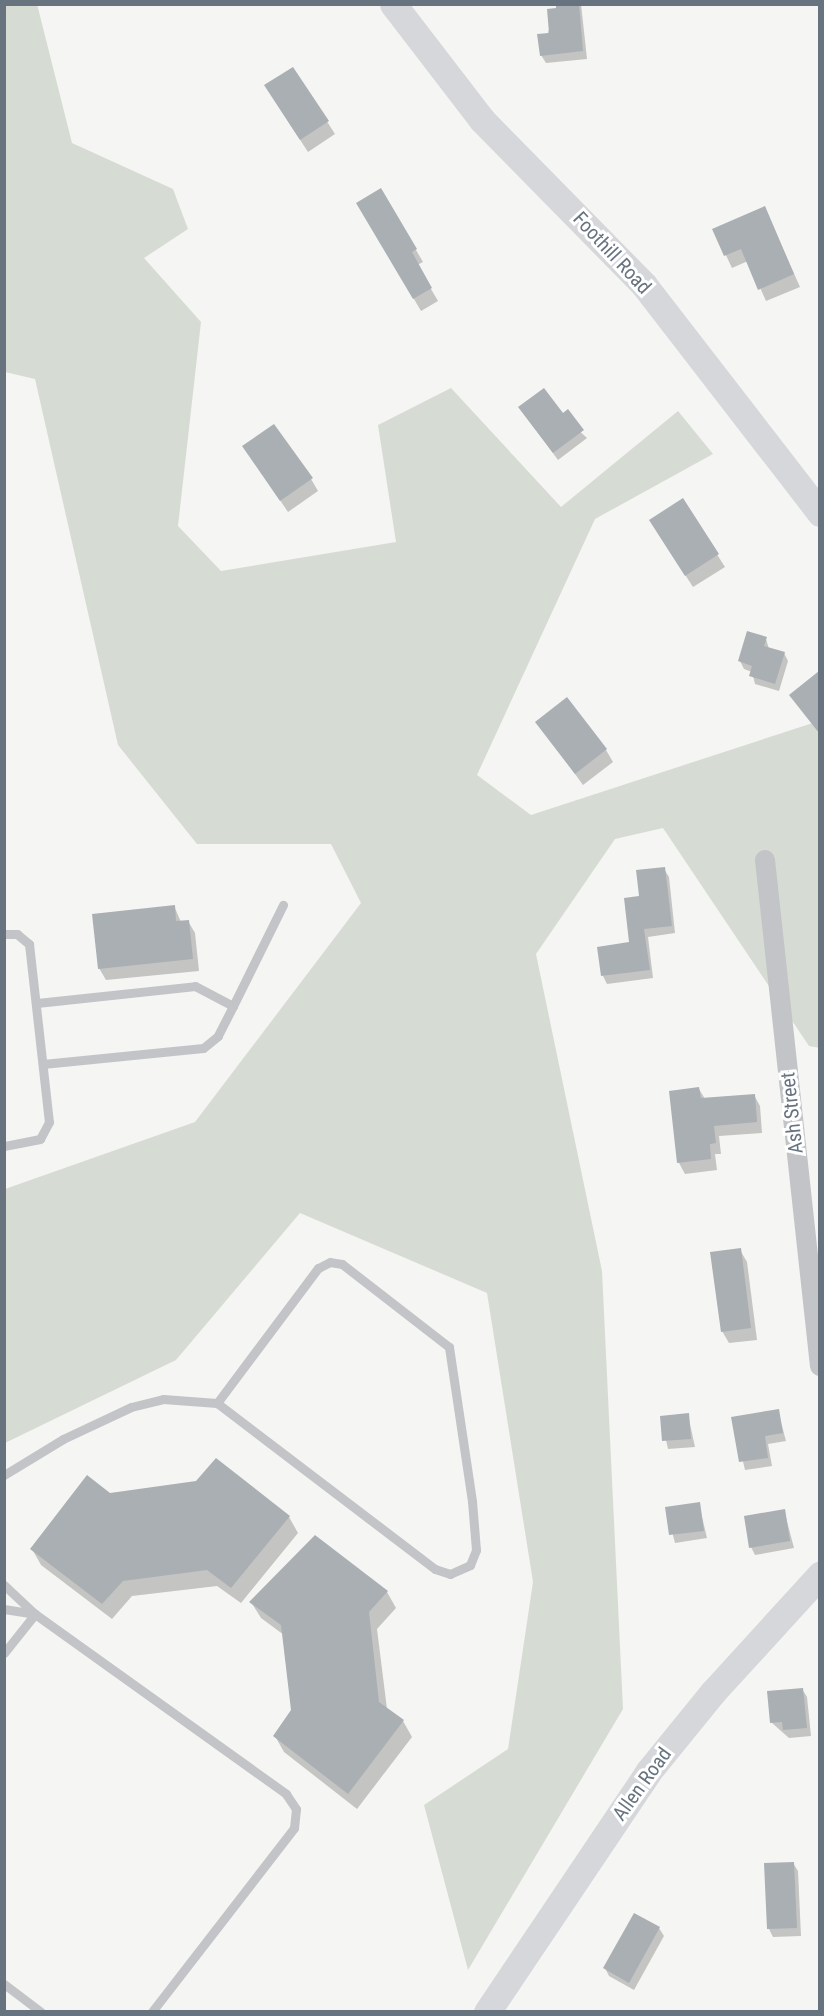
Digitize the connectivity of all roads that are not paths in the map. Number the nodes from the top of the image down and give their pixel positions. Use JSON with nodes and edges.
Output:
{"nodes":[{"id":1,"x":393,"y":4,"type":"edge"},
{"id":2,"x":819,"y":513,"type":"edge"},
{"id":3,"x":765,"y":860,"type":"dead end"},
{"id":4,"x":283,"y":905,"type":"dead end"},
{"id":5,"x":4,"y":934,"type":"edge"},
{"id":6,"x":38,"y":1003,"type":"junction"},
{"id":7,"x":233,"y":1006,"type":"junction"},
{"id":8,"x":43,"y":1064,"type":"junction"},
{"id":9,"x":4,"y":1146,"type":"edge"},
{"id":10,"x":819,"y":1366,"type":"edge"},
{"id":11,"x":217,"y":1403,"type":"junction"},
{"id":12,"x":4,"y":1474,"type":"edge"},
{"id":13,"x":819,"y":1575,"type":"edge"},
{"id":14,"x":4,"y":1585,"type":"edge"},
{"id":15,"x":4,"y":1610,"type":"edge"},
{"id":16,"x":36,"y":1614,"type":"junction"},
{"id":17,"x":4,"y":1653,"type":"edge"},
{"id":18,"x":4,"y":1984,"type":"edge"},
{"id":19,"x":41,"y":2012,"type":"edge"},
{"id":20,"x":152,"y":2012,"type":"edge"},
{"id":21,"x":487,"y":2012,"type":"edge"}],
"edges":[{"from":1,"to":2,"type":"street","name":"Foothill Road"},
{"from":3,"to":10,"type":"street","name":"Ash Street"},
{"from":4,"to":7,"type":"lane"},
{"from":5,"to":6,"type":"lane"},
{"from":6,"to":7,"type":"lane"},
{"from":6,"to":8,"type":"lane"},
{"from":7,"to":8,"type":"lane"},
{"from":8,"to":9,"type":"lane"},
{"from":11,"to":11,"type":"lane"},
{"from":11,"to":12,"type":"lane"},
{"from":13,"to":21,"type":"street","name":"Allen Road"},
{"from":14,"to":16,"type":"lane"},
{"from":15,"to":16,"type":"lane"},
{"from":16,"to":17,"type":"lane"},
{"from":16,"to":20,"type":"lane"},
{"from":18,"to":19,"type":"lane"}]}
